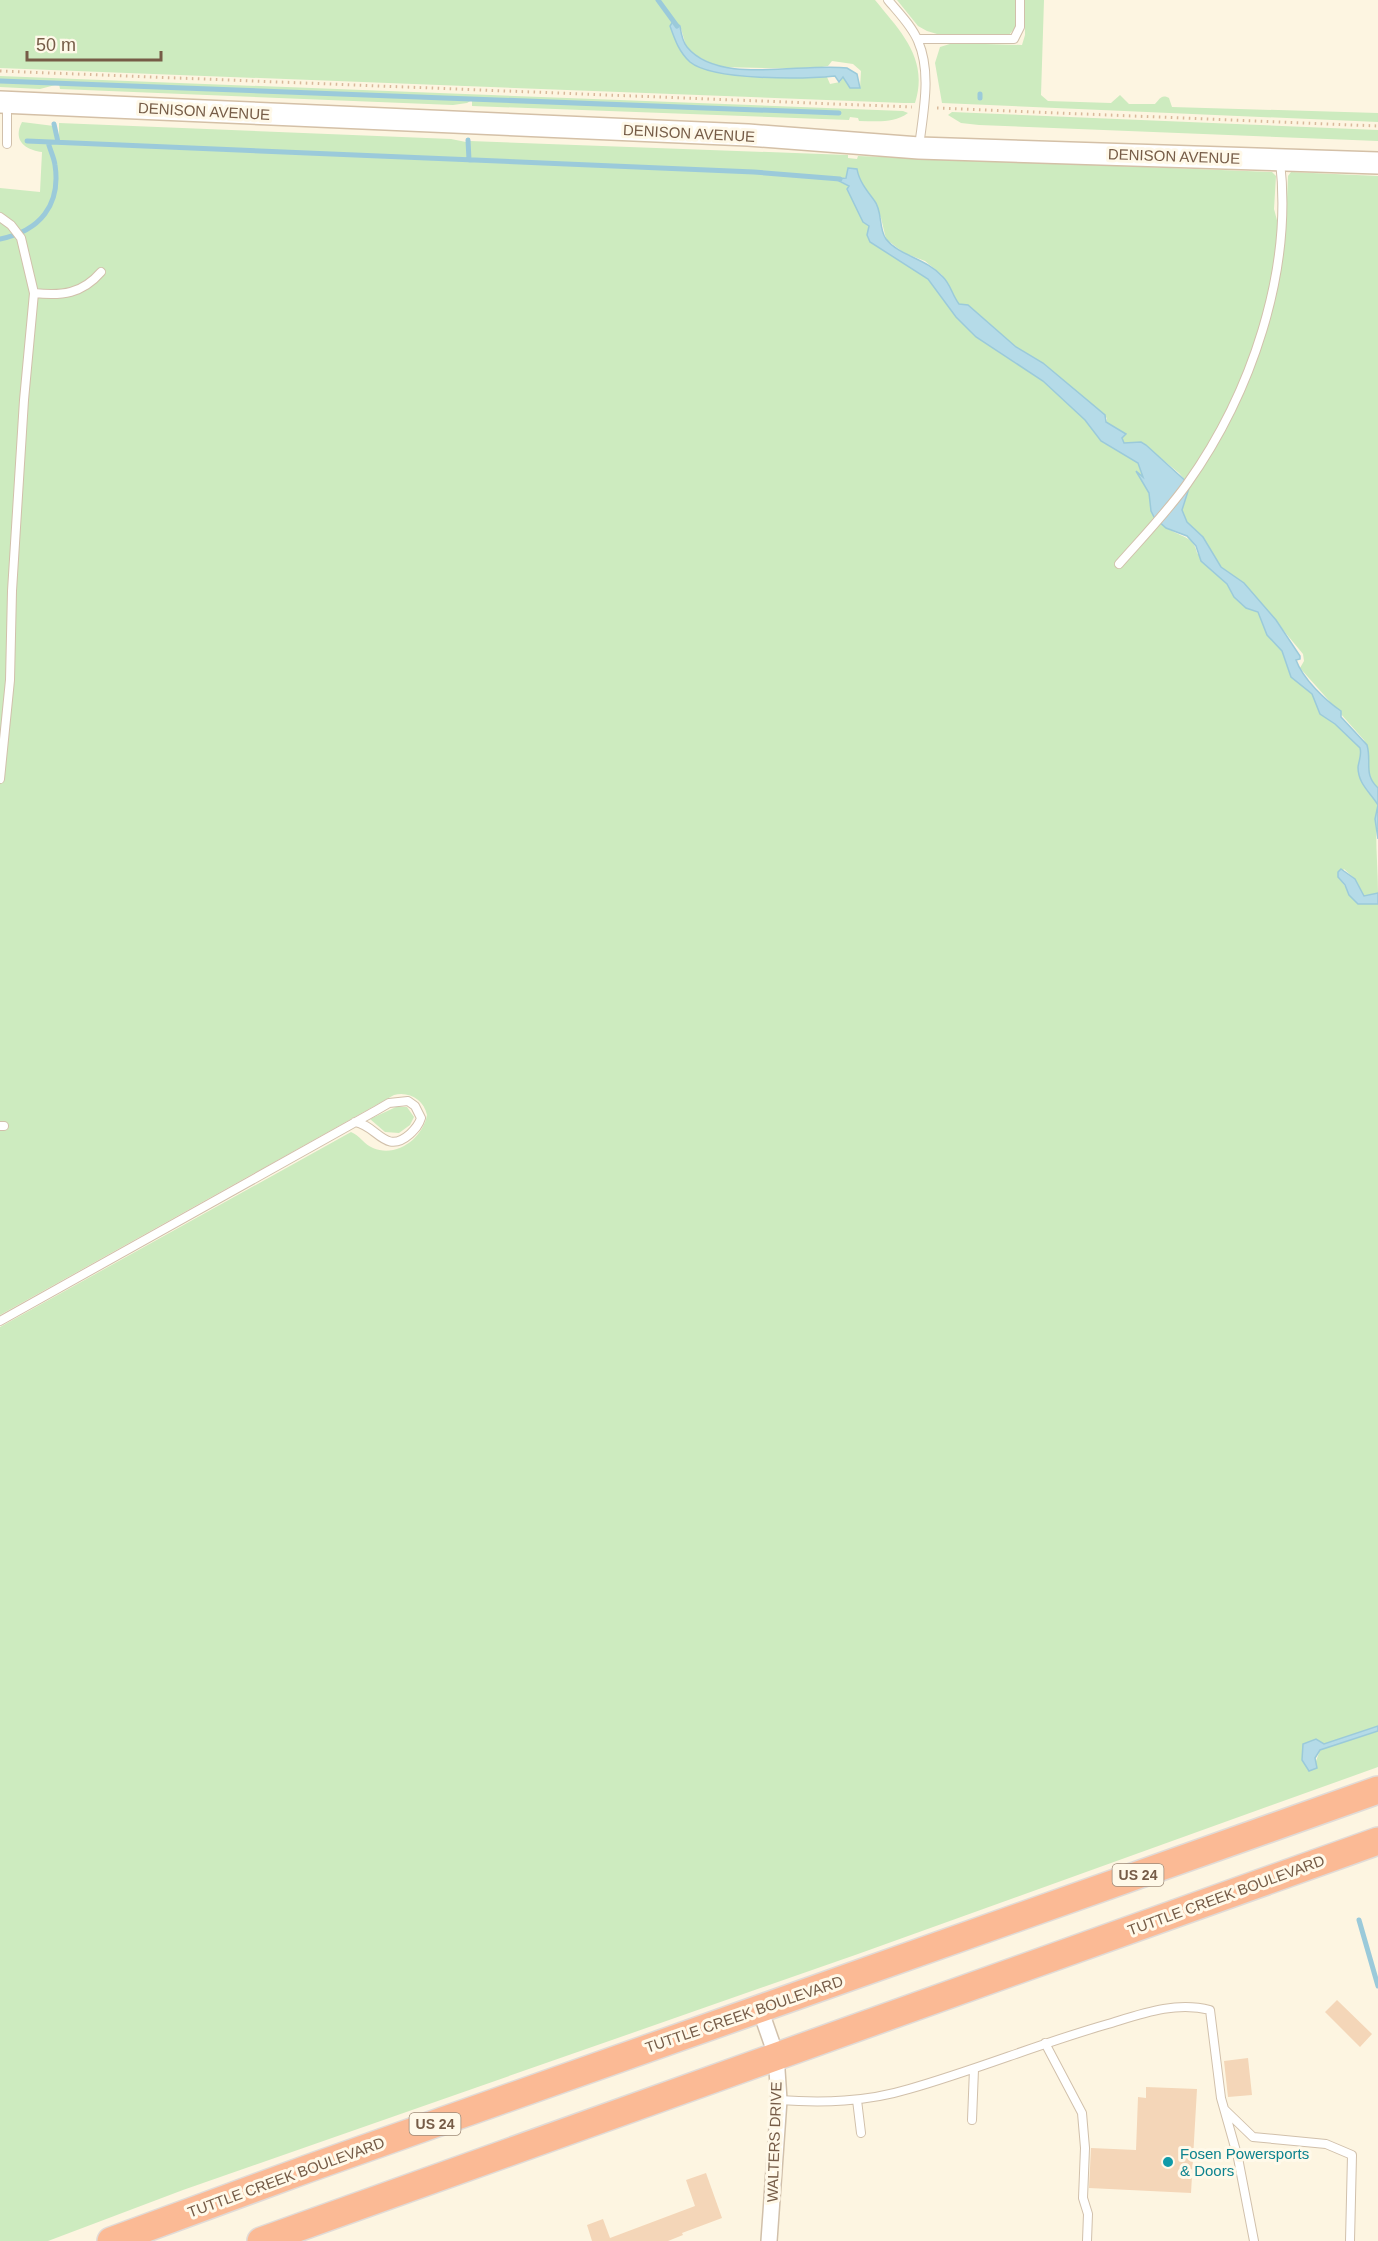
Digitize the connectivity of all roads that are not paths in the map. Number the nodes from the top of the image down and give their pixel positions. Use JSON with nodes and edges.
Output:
{"nodes":[{"id":1,"x":888,"y":0,"type":"edge"},
{"id":2,"x":1020,"y":0,"type":"edge"},
{"id":3,"x":918,"y":39,"type":"junction"},
{"id":4,"x":3,"y":102,"type":"edge"},
{"id":5,"x":7,"y":144,"type":"dead end"},
{"id":6,"x":919,"y":148,"type":"junction"},
{"id":7,"x":1280,"y":160,"type":"junction"},
{"id":8,"x":1378,"y":163,"type":"edge"},
{"id":9,"x":0,"y":217,"type":"edge"},
{"id":10,"x":101,"y":272,"type":"dead end"},
{"id":11,"x":34,"y":294,"type":"junction"},
{"id":12,"x":1119,"y":564,"type":"dead end"},
{"id":13,"x":0,"y":779,"type":"edge"},
{"id":14,"x":356,"y":1122,"type":"junction"},
{"id":15,"x":0,"y":1321,"type":"edge"},
{"id":16,"x":1378,"y":1790,"type":"edge"},
{"id":17,"x":1378,"y":1841,"type":"edge"},
{"id":18,"x":760,"y":2009,"type":"junction"},
{"id":19,"x":1045,"y":2043,"type":"junction"},
{"id":20,"x":776,"y":2055,"type":"junction"},
{"id":21,"x":974,"y":2069,"type":"junction"},
{"id":22,"x":779,"y":2100,"type":"junction"},
{"id":23,"x":857,"y":2100,"type":"junction"},
{"id":24,"x":1224,"y":2109,"type":"junction"},
{"id":25,"x":972,"y":2120,"type":"dead end"},
{"id":26,"x":861,"y":2133,"type":"dead end"},
{"id":27,"x":111,"y":2241,"type":"edge"},
{"id":28,"x":261,"y":2241,"type":"edge"},
{"id":29,"x":769,"y":2241,"type":"edge"},
{"id":30,"x":1087,"y":2241,"type":"edge"},
{"id":31,"x":1254,"y":2241,"type":"edge"},
{"id":32,"x":1350,"y":2241,"type":"edge"}],
"edges":[{"from":1,"to":3,"type":"lane"},
{"from":2,"to":3,"type":"lane"},
{"from":3,"to":6,"type":"lane"},
{"from":4,"to":5,"type":"lane"},
{"from":4,"to":6,"type":"street","name":"DENISON AVENUE"},
{"from":6,"to":7,"type":"street","name":"DENISON AVENUE"},
{"from":7,"to":8,"type":"street","name":"DENISON AVENUE"},
{"from":7,"to":12,"type":"lane"},
{"from":9,"to":11,"type":"lane"},
{"from":10,"to":11,"type":"lane"},
{"from":11,"to":13,"type":"lane"},
{"from":14,"to":14,"type":"lane"},
{"from":14,"to":15,"type":"lane"},
{"from":16,"to":18,"type":"highway","name":"TUTTLE CREEK BOULEVARD","number":"US 24"},
{"from":17,"to":20,"type":"highway","name":"TUTTLE CREEK BOULEVARD"},
{"from":18,"to":20,"type":"street","name":"WALTERS DRIVE"},
{"from":18,"to":27,"type":"highway","name":"TUTTLE CREEK BOULEVARD","number":"US 24"},
{"from":19,"to":21,"type":"lane"},
{"from":19,"to":24,"type":"lane"},
{"from":19,"to":30,"type":"lane"},
{"from":20,"to":22,"type":"street","name":"WALTERS DRIVE"},
{"from":20,"to":28,"type":"highway","name":"TUTTLE CREEK BOULEVARD"},
{"from":21,"to":23,"type":"lane"},
{"from":21,"to":25,"type":"lane"},
{"from":22,"to":23,"type":"lane"},
{"from":22,"to":29,"type":"street","name":"WALTERS DRIVE"},
{"from":23,"to":26,"type":"lane"},
{"from":24,"to":31,"type":"lane"},
{"from":24,"to":32,"type":"lane"}]}
